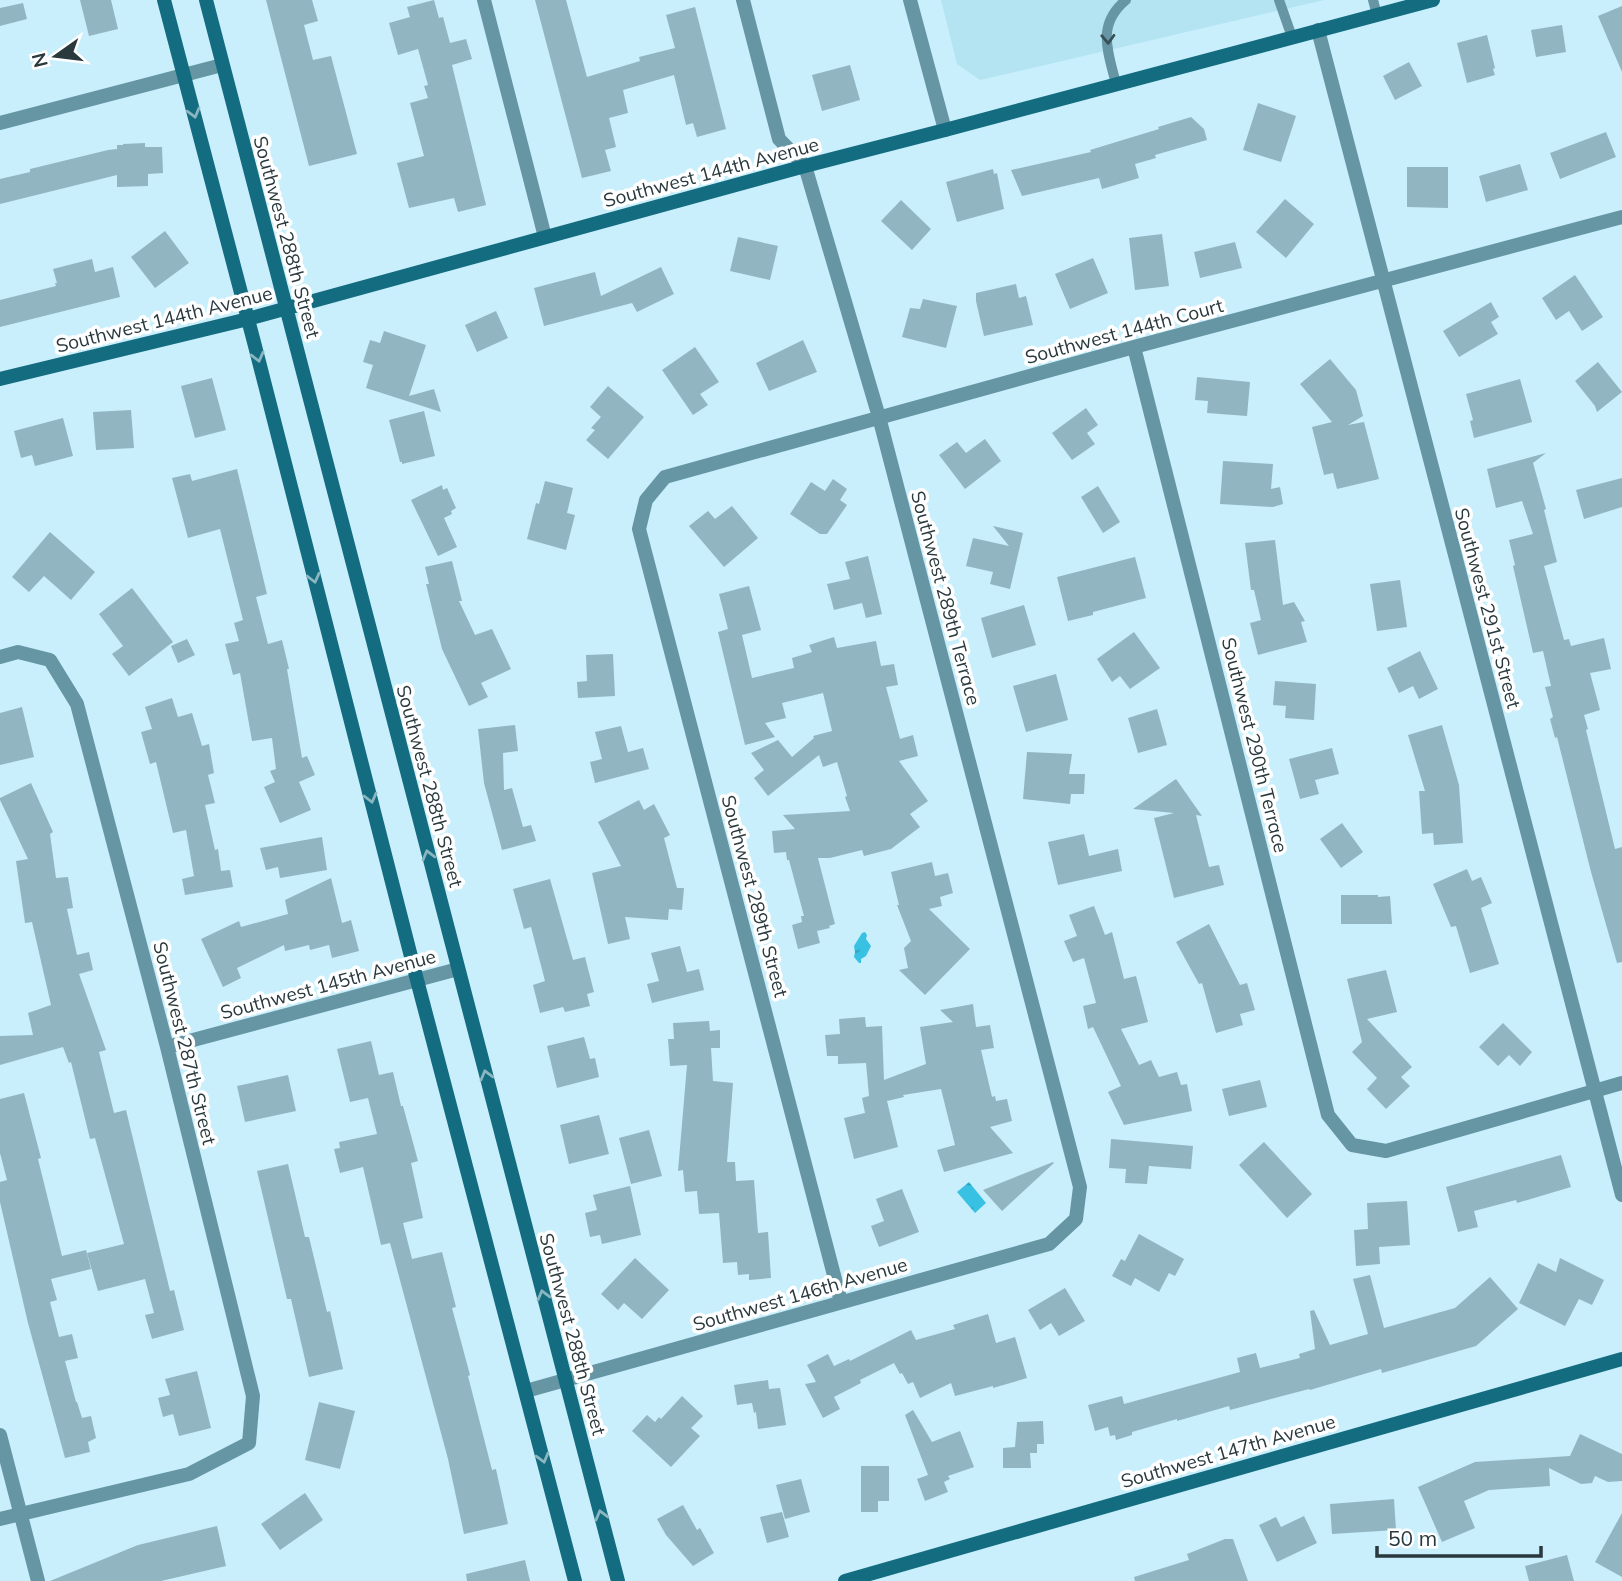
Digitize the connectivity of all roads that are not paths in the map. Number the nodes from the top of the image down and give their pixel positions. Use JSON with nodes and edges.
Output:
{"nodes":[{"id":1,"x":164,"y":0,"type":"edge"},
{"id":2,"x":206,"y":0,"type":"edge"},
{"id":3,"x":484,"y":0,"type":"edge"},
{"id":4,"x":743,"y":0,"type":"edge"},
{"id":5,"x":910,"y":0,"type":"edge"},
{"id":6,"x":1126,"y":0,"type":"edge"},
{"id":7,"x":1279,"y":0,"type":"edge"},
{"id":8,"x":1373,"y":0,"type":"edge"},
{"id":9,"x":1433,"y":0,"type":"edge"},
{"id":10,"x":1377,"y":15,"type":"junction"},
{"id":11,"x":1318,"y":30,"type":"junction"},
{"id":12,"x":1292,"y":37,"type":"junction"},
{"id":13,"x":222,"y":65,"type":"junction"},
{"id":14,"x":184,"y":75,"type":"junction"},
{"id":15,"x":1116,"y":84,"type":"junction"},
{"id":16,"x":0,"y":123,"type":"edge"},
{"id":17,"x":945,"y":130,"type":"junction"},
{"id":18,"x":805,"y":166,"type":"junction"},
{"id":19,"x":1622,"y":217,"type":"edge"},
{"id":20,"x":545,"y":237,"type":"junction"},
{"id":21,"x":1382,"y":281,"type":"junction"},
{"id":22,"x":286,"y":309,"type":"junction"},
{"id":23,"x":248,"y":319,"type":"junction"},
{"id":24,"x":1134,"y":347,"type":"junction"},
{"id":25,"x":0,"y":379,"type":"edge"},
{"id":26,"x":879,"y":417,"type":"junction"},
{"id":27,"x":646,"y":500,"type":"joint"},
{"id":28,"x":0,"y":657,"type":"edge"},
{"id":29,"x":458,"y":969,"type":"junction"},
{"id":30,"x":417,"y":980,"type":"junction"},
{"id":31,"x":167,"y":1047,"type":"junction"},
{"id":32,"x":1622,"y":1083,"type":"edge"},
{"id":33,"x":1595,"y":1092,"type":"junction"},
{"id":34,"x":1622,"y":1195,"type":"edge"},
{"id":35,"x":1076,"y":1219,"type":"joint"},
{"id":36,"x":841,"y":1302,"type":"junction"},
{"id":37,"x":1622,"y":1359,"type":"edge"},
{"id":38,"x":566,"y":1380,"type":"junction"},
{"id":39,"x":526,"y":1391,"type":"junction"},
{"id":40,"x":0,"y":1435,"type":"edge"},
{"id":41,"x":21,"y":1514,"type":"junction"},
{"id":42,"x":0,"y":1520,"type":"edge"},
{"id":43,"x":38,"y":1581,"type":"edge"},
{"id":44,"x":575,"y":1581,"type":"edge"},
{"id":45,"x":618,"y":1581,"type":"edge"},
{"id":46,"x":845,"y":1581,"type":"edge"}],
"edges":[{"from":1,"to":14,"type":"main road"},
{"from":2,"to":13,"type":"main road","name":"Southwest 288th Street"},
{"from":3,"to":20,"type":"street"},
{"from":4,"to":18,"type":"street","name":"Southwest 289th Terrace"},
{"from":5,"to":17,"type":"street"},
{"from":6,"to":15,"type":"lane","one_way":true},
{"from":7,"to":12,"type":"lane"},
{"from":8,"to":10,"type":"lane"},
{"from":9,"to":10,"type":"main road","name":"Southwest 144th Avenue"},
{"from":10,"to":11,"type":"main road","name":"Southwest 144th Avenue"},
{"from":11,"to":12,"type":"main road","name":"Southwest 144th Avenue"},
{"from":11,"to":21,"type":"street","name":"Southwest 291st Street"},
{"from":12,"to":15,"type":"main road","name":"Southwest 144th Avenue"},
{"from":13,"to":14,"type":"street"},
{"from":13,"to":22,"type":"main road","name":"Southwest 288th Street"},
{"from":14,"to":16,"type":"street"},
{"from":14,"to":23,"type":"main road","one_way":true},
{"from":15,"to":17,"type":"main road","name":"Southwest 144th Avenue"},
{"from":17,"to":18,"type":"main road","name":"Southwest 144th Avenue"},
{"from":18,"to":20,"type":"main road","name":"Southwest 144th Avenue"},
{"from":18,"to":26,"type":"street","name":"Southwest 289th Terrace"},
{"from":19,"to":21,"type":"street","name":"Southwest 144th Court"},
{"from":20,"to":22,"type":"main road","name":"Southwest 144th Avenue"},
{"from":21,"to":24,"type":"street","name":"Southwest 144th Court"},
{"from":21,"to":33,"type":"street","name":"Southwest 291st Street"},
{"from":22,"to":23,"type":"main road","name":"Southwest 144th Avenue"},
{"from":29,"to":22,"type":"main road","name":"Southwest 288th Street","one_way":true},
{"from":23,"to":25,"type":"main road","name":"Southwest 144th Avenue"},
{"from":23,"to":30,"type":"main road","one_way":true},
{"from":24,"to":26,"type":"street","name":"Southwest 144th Court"},
{"from":24,"to":33,"type":"street","name":"Southwest 290th Terrace"},
{"from":26,"to":27,"type":"street","name":"Southwest 144th Court"},
{"from":26,"to":35,"type":"street","name":"Southwest 289th Terrace"},
{"from":27,"to":36,"type":"street","name":"Southwest 289th Street"},
{"from":28,"to":31,"type":"street","name":"Southwest 287th Street"},
{"from":29,"to":30,"type":"street","name":"Southwest 145th Avenue"},
{"from":38,"to":29,"type":"main road","name":"Southwest 288th Street","one_way":true},
{"from":30,"to":31,"type":"street","name":"Southwest 145th Avenue"},
{"from":30,"to":39,"type":"main road"},
{"from":31,"to":41,"type":"street","name":"Southwest 287th Street"},
{"from":32,"to":33,"type":"street"},
{"from":33,"to":34,"type":"street","name":"Southwest 291st Street"},
{"from":35,"to":36,"type":"street","name":"Southwest 146th Avenue"},
{"from":36,"to":38,"type":"street","name":"Southwest 146th Avenue"},
{"from":37,"to":46,"type":"main road","name":"Southwest 147th Avenue"},
{"from":38,"to":39,"type":"street","name":"Southwest 146th Avenue"},
{"from":45,"to":38,"type":"main road","name":"Southwest 288th Street","one_way":true},
{"from":39,"to":44,"type":"main road","one_way":true},
{"from":40,"to":41,"type":"street"},
{"from":41,"to":42,"type":"street"},
{"from":41,"to":43,"type":"street"}]}
